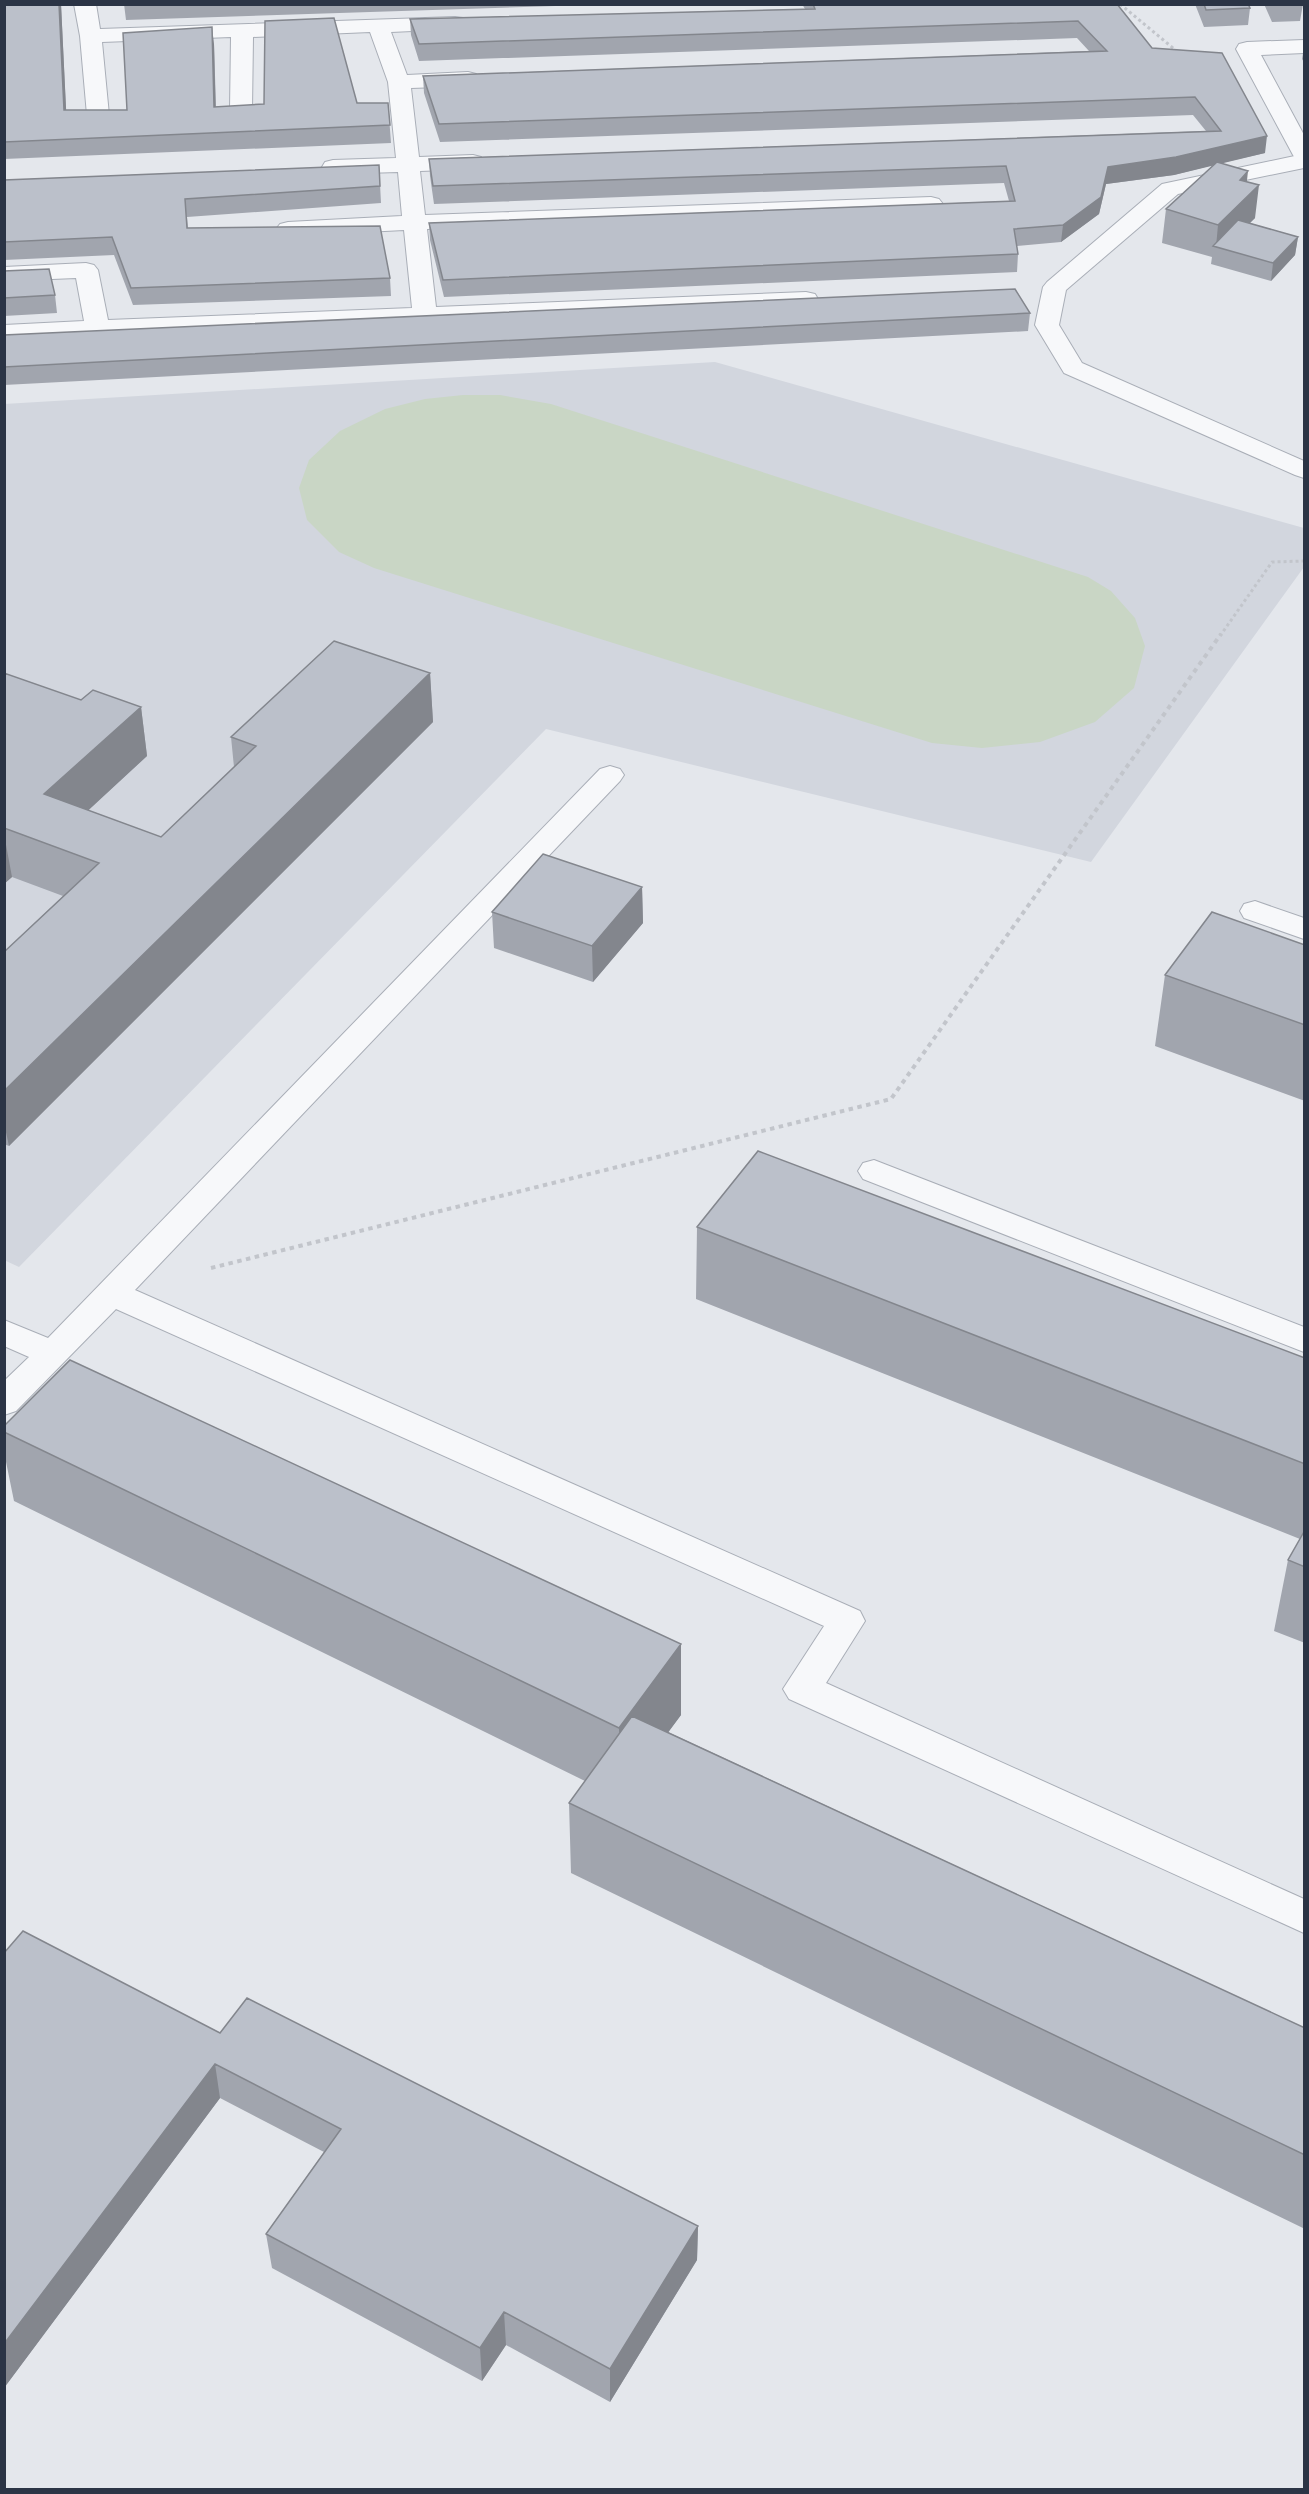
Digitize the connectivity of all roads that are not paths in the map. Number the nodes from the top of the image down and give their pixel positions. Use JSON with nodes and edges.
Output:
{"nodes":[{"id":1,"x":85,"y":4,"type":"edge"},
{"id":2,"x":472,"y":22,"type":"edge"},
{"id":3,"x":378,"y":25,"type":"junction"},
{"id":4,"x":242,"y":30,"type":"junction"},
{"id":5,"x":91,"y":36,"type":"junction"},
{"id":6,"x":1305,"y":47,"type":"edge"},
{"id":7,"x":493,"y":78,"type":"edge"},
{"id":8,"x":399,"y":81,"type":"junction"},
{"id":9,"x":241,"y":109,"type":"edge"},
{"id":10,"x":98,"y":115,"type":"edge"},
{"id":11,"x":1305,"y":155,"type":"edge"},
{"id":12,"x":490,"y":161,"type":"edge"},
{"id":13,"x":1305,"y":161,"type":"edge"},
{"id":14,"x":407,"y":164,"type":"junction"},
{"id":15,"x":313,"y":168,"type":"edge"},
{"id":16,"x":952,"y":203,"type":"edge"},
{"id":17,"x":413,"y":222,"type":"junction"},
{"id":18,"x":270,"y":230,"type":"edge"},
{"id":19,"x":4,"y":274,"type":"edge"},
{"id":20,"x":829,"y":298,"type":"edge"},
{"id":21,"x":424,"y":315,"type":"junction"},
{"id":22,"x":97,"y":327,"type":"junction"},
{"id":23,"x":4,"y":332,"type":"edge"},
{"id":24,"x":1305,"y":470,"type":"edge"},
{"id":25,"x":610,"y":775,"type":"dead end"},
{"id":26,"x":1255,"y":911,"type":"dead end"},
{"id":27,"x":1305,"y":929,"type":"edge"},
{"id":28,"x":874,"y":1171,"type":"dead end"},
{"id":29,"x":111,"y":1293,"type":"junction"},
{"id":30,"x":4,"y":1332,"type":"edge"},
{"id":31,"x":1305,"y":1340,"type":"edge"},
{"id":32,"x":53,"y":1354,"type":"junction"},
{"id":33,"x":4,"y":1402,"type":"edge"},
{"id":34,"x":1305,"y":1917,"type":"edge"}],
"edges":[{"from":1,"to":5,"type":"street"},
{"from":2,"to":3,"type":"street"},
{"from":3,"to":4,"type":"street"},
{"from":3,"to":8,"type":"street"},
{"from":4,"to":5,"type":"street"},
{"from":4,"to":9,"type":"street"},
{"from":5,"to":10,"type":"street"},
{"from":6,"to":11,"type":"street"},
{"from":7,"to":8,"type":"street"},
{"from":8,"to":14,"type":"street"},
{"from":12,"to":14,"type":"street"},
{"from":13,"to":24,"type":"street"},
{"from":14,"to":15,"type":"street"},
{"from":14,"to":17,"type":"street"},
{"from":16,"to":17,"type":"street"},
{"from":17,"to":18,"type":"street"},
{"from":17,"to":21,"type":"street"},
{"from":19,"to":22,"type":"street"},
{"from":20,"to":21,"type":"street"},
{"from":21,"to":22,"type":"street"},
{"from":22,"to":23,"type":"street"},
{"from":25,"to":29,"type":"street"},
{"from":26,"to":27,"type":"street"},
{"from":28,"to":31,"type":"street"},
{"from":29,"to":32,"type":"street"},
{"from":29,"to":34,"type":"street"},
{"from":30,"to":32,"type":"street"},
{"from":32,"to":33,"type":"street"}]}
